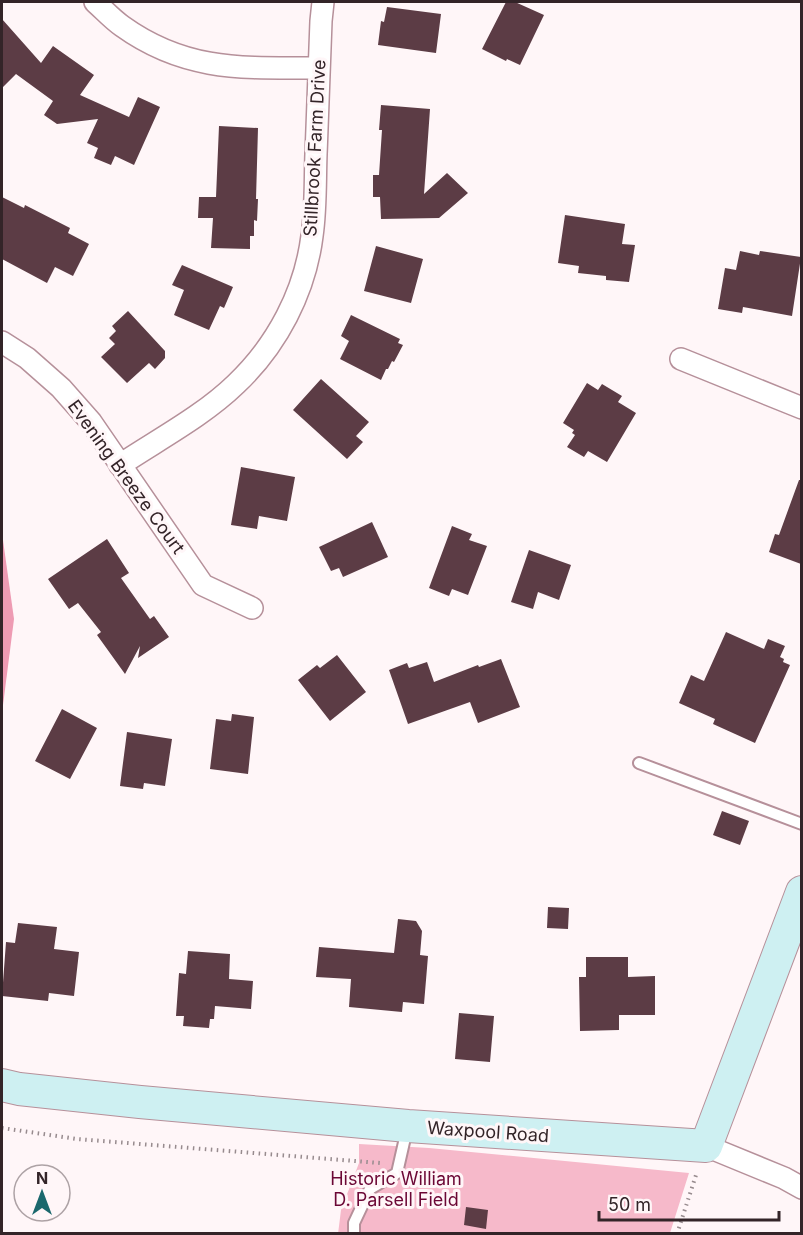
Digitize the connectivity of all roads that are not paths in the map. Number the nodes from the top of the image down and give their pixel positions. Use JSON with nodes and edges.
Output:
{"nodes":[{"id":1,"x":95,"y":2,"type":"edge"},
{"id":2,"x":323,"y":2,"type":"edge"},
{"id":3,"x":319,"y":68,"type":"junction"},
{"id":4,"x":2,"y":342,"type":"edge"},
{"id":5,"x":681,"y":359,"type":"dead end"},
{"id":6,"x":801,"y":408,"type":"edge"},
{"id":7,"x":120,"y":465,"type":"junction"},
{"id":8,"x":252,"y":608,"type":"dead end"},
{"id":9,"x":639,"y":764,"type":"dead end"},
{"id":10,"x":801,"y":825,"type":"edge"},
{"id":11,"x":801,"y":892,"type":"edge"},
{"id":12,"x":2,"y":1085,"type":"edge"},
{"id":13,"x":408,"y":1126,"type":"junction"},
{"id":14,"x":706,"y":1146,"type":"junction"},
{"id":15,"x":801,"y":1188,"type":"edge"},
{"id":16,"x":354,"y":1233,"type":"edge"}],
"edges":[{"from":1,"to":3,"type":"street"},
{"from":2,"to":3,"type":"street","name":"Stillbrook Farm Drive"},
{"from":3,"to":7,"type":"street","name":"Stillbrook Farm Drive"},
{"from":4,"to":7,"type":"street","name":"Evening Breeze Court"},
{"from":5,"to":6,"type":"street"},
{"from":7,"to":8,"type":"street","name":"Evening Breeze Court"},
{"from":9,"to":10,"type":"lane"},
{"from":11,"to":14,"type":"street"},
{"from":12,"to":13,"type":"street","name":"Waxpool Road"},
{"from":13,"to":14,"type":"street","name":"Waxpool Road"},
{"from":13,"to":16,"type":"lane"},
{"from":14,"to":15,"type":"street"}]}
